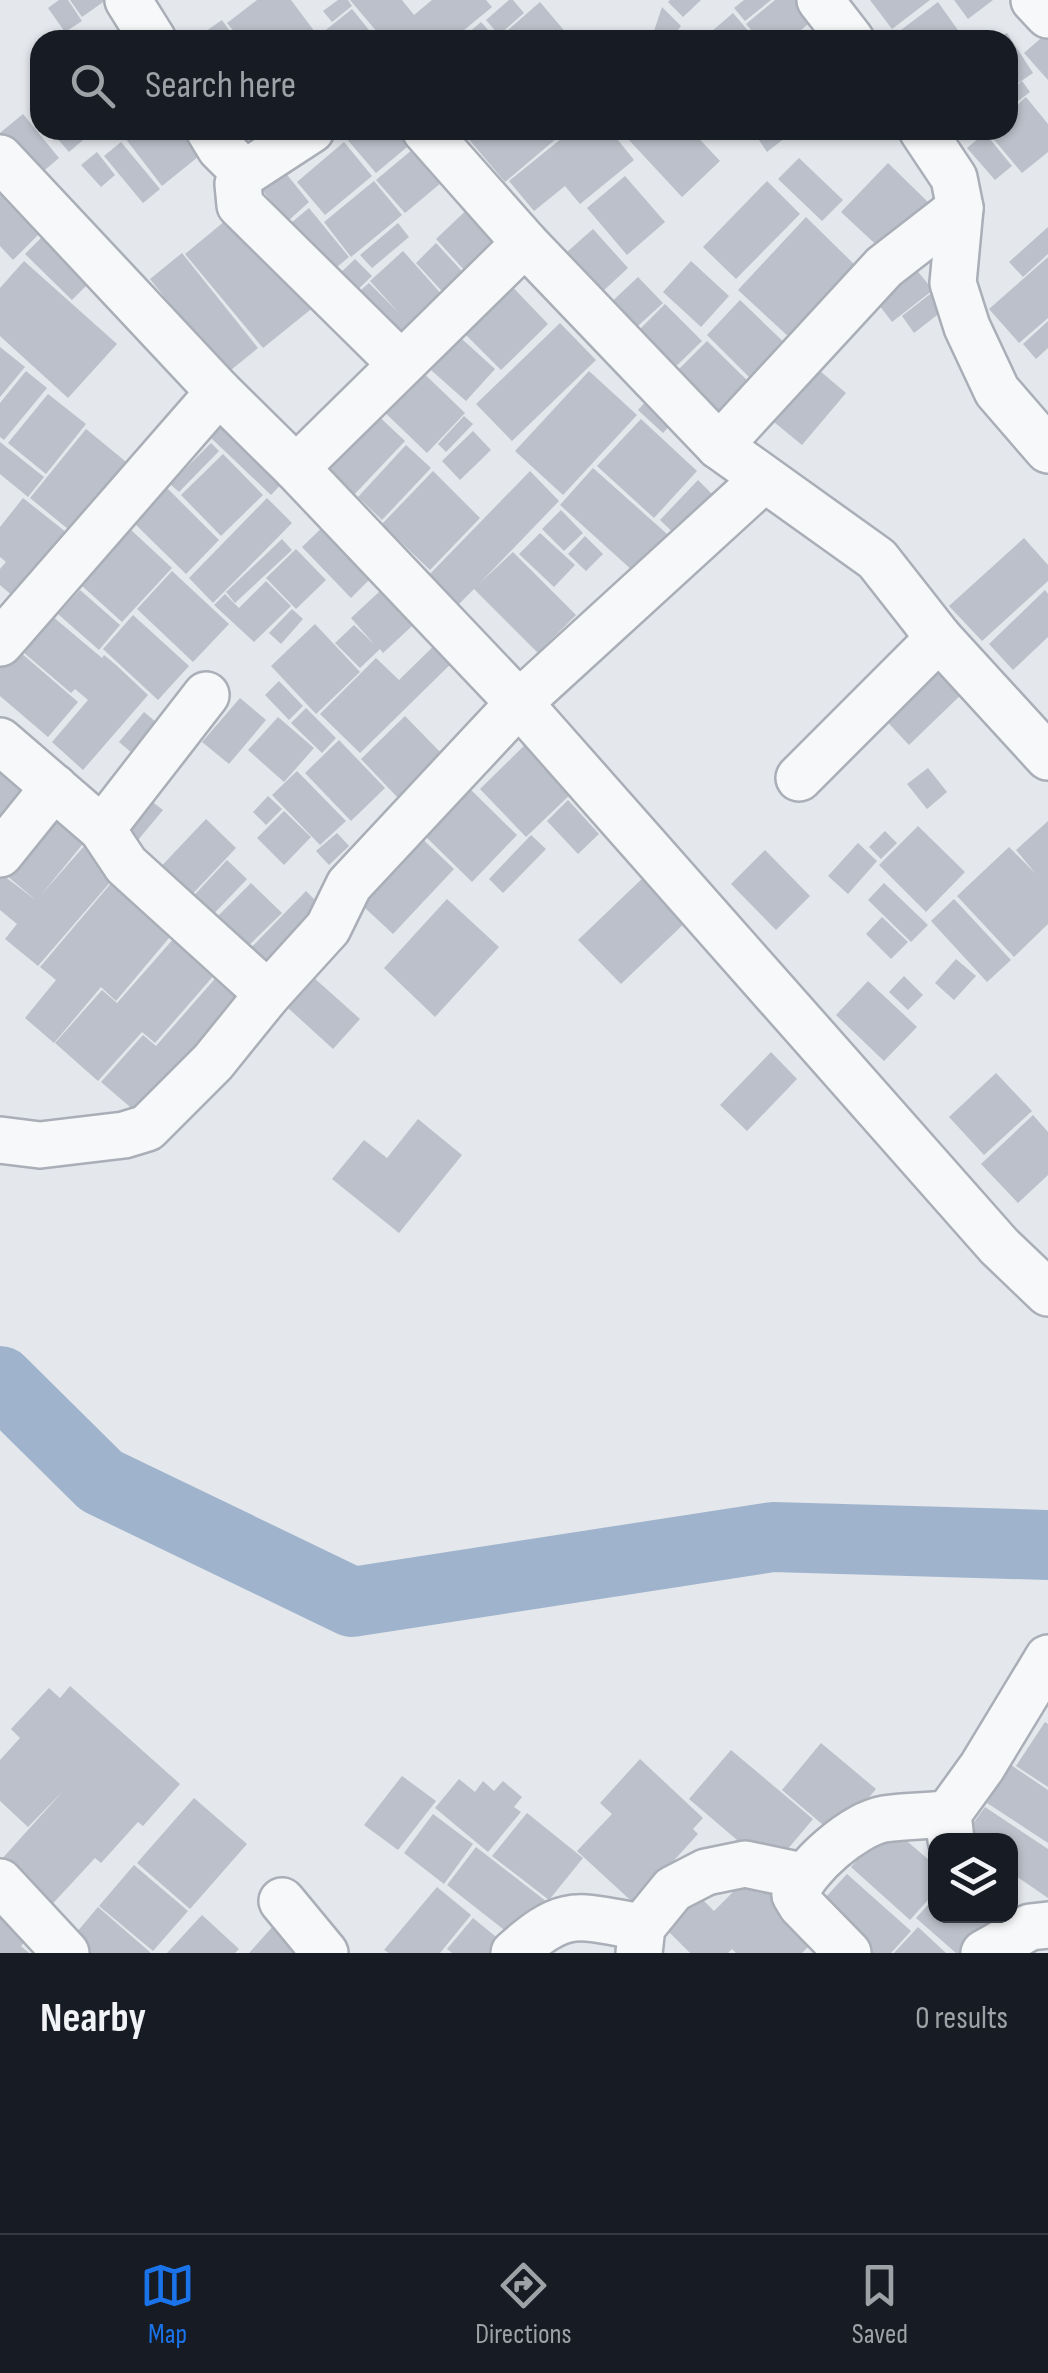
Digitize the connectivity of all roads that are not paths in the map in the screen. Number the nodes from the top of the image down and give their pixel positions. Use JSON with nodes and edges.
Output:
{"nodes":[{"id":1,"x":128,"y":0,"type":"edge"},
{"id":2,"x":820,"y":0,"type":"edge"},
{"id":3,"x":1034,"y":0,"type":"edge"},
{"id":4,"x":1048,"y":15,"type":"edge"},
{"id":5,"x":146,"y":30,"type":"edge"},
{"id":6,"x":844,"y":30,"type":"edge"},
{"id":7,"x":215,"y":140,"type":"edge"},
{"id":8,"x":296,"y":140,"type":"edge"},
{"id":9,"x":433,"y":140,"type":"edge"},
{"id":10,"x":929,"y":140,"type":"edge"},
{"id":11,"x":0,"y":158,"type":"edge"},
{"id":12,"x":245,"y":174,"type":"junction"},
{"id":13,"x":960,"y":208,"type":"junction"},
{"id":14,"x":525,"y":243,"type":"junction"},
{"id":15,"x":401,"y":364,"type":"junction"},
{"id":16,"x":219,"y":392,"type":"junction"},
{"id":17,"x":719,"y":446,"type":"junction"},
{"id":18,"x":1048,"y":450,"type":"edge"},
{"id":19,"x":296,"y":468,"type":"junction"},
{"id":20,"x":764,"y":479,"type":"junction"},
{"id":21,"x":939,"y":638,"type":"junction"},
{"id":22,"x":0,"y":643,"type":"edge"},
{"id":23,"x":206,"y":695,"type":"dead end"},
{"id":24,"x":519,"y":703,"type":"junction"},
{"id":25,"x":1039,"y":727,"type":"edge"},
{"id":26,"x":0,"y":741,"type":"edge"},
{"id":27,"x":800,"y":778,"type":"dead end"},
{"id":28,"x":54,"y":787,"type":"junction"},
{"id":29,"x":102,"y":829,"type":"junction"},
{"id":30,"x":0,"y":854,"type":"edge"},
{"id":31,"x":268,"y":994,"type":"junction"},
{"id":32,"x":0,"y":1140,"type":"edge"},
{"id":33,"x":1048,"y":1293,"type":"edge"},
{"id":34,"x":1048,"y":1658,"type":"edge"},
{"id":35,"x":950,"y":1827,"type":"edge"},
{"id":36,"x":802,"y":1876,"type":"junction"},
{"id":37,"x":0,"y":1882,"type":"edge"},
{"id":38,"x":282,"y":1901,"type":"dead end"},
{"id":39,"x":1018,"y":1905,"type":"edge"},
{"id":40,"x":1048,"y":1924,"type":"edge"},
{"id":41,"x":640,"y":1940,"type":"edge"},
{"id":42,"x":66,"y":1953,"type":"edge"},
{"id":43,"x":325,"y":1953,"type":"edge"},
{"id":44,"x":514,"y":1953,"type":"edge"},
{"id":45,"x":848,"y":1953,"type":"edge"},
{"id":46,"x":984,"y":1953,"type":"edge"}],
"edges":[{"from":1,"to":5,"type":"street"},
{"from":2,"to":6,"type":"street"},
{"from":3,"to":4,"type":"street"},
{"from":7,"to":12,"type":"street"},
{"from":8,"to":12,"type":"street"},
{"from":9,"to":14,"type":"street"},
{"from":10,"to":13,"type":"street"},
{"from":11,"to":16,"type":"street"},
{"from":12,"to":15,"type":"street"},
{"from":13,"to":17,"type":"street"},
{"from":13,"to":18,"type":"street"},
{"from":14,"to":15,"type":"street"},
{"from":14,"to":17,"type":"street"},
{"from":15,"to":19,"type":"street"},
{"from":16,"to":19,"type":"street"},
{"from":16,"to":22,"type":"street"},
{"from":17,"to":20,"type":"street"},
{"from":19,"to":24,"type":"street"},
{"from":20,"to":21,"type":"street"},
{"from":20,"to":24,"type":"street"},
{"from":21,"to":25,"type":"street"},
{"from":21,"to":27,"type":"street"},
{"from":23,"to":29,"type":"street"},
{"from":24,"to":31,"type":"street"},
{"from":24,"to":33,"type":"street"},
{"from":26,"to":28,"type":"street"},
{"from":28,"to":29,"type":"street"},
{"from":28,"to":30,"type":"street"},
{"from":29,"to":31,"type":"street"},
{"from":31,"to":32,"type":"street"},
{"from":34,"to":35,"type":"street"},
{"from":35,"to":36,"type":"street"},
{"from":36,"to":41,"type":"street"},
{"from":36,"to":45,"type":"street"},
{"from":37,"to":42,"type":"street"},
{"from":38,"to":43,"type":"street"},
{"from":39,"to":40,"type":"street"},
{"from":40,"to":46,"type":"street"},
{"from":41,"to":44,"type":"street"}]}
